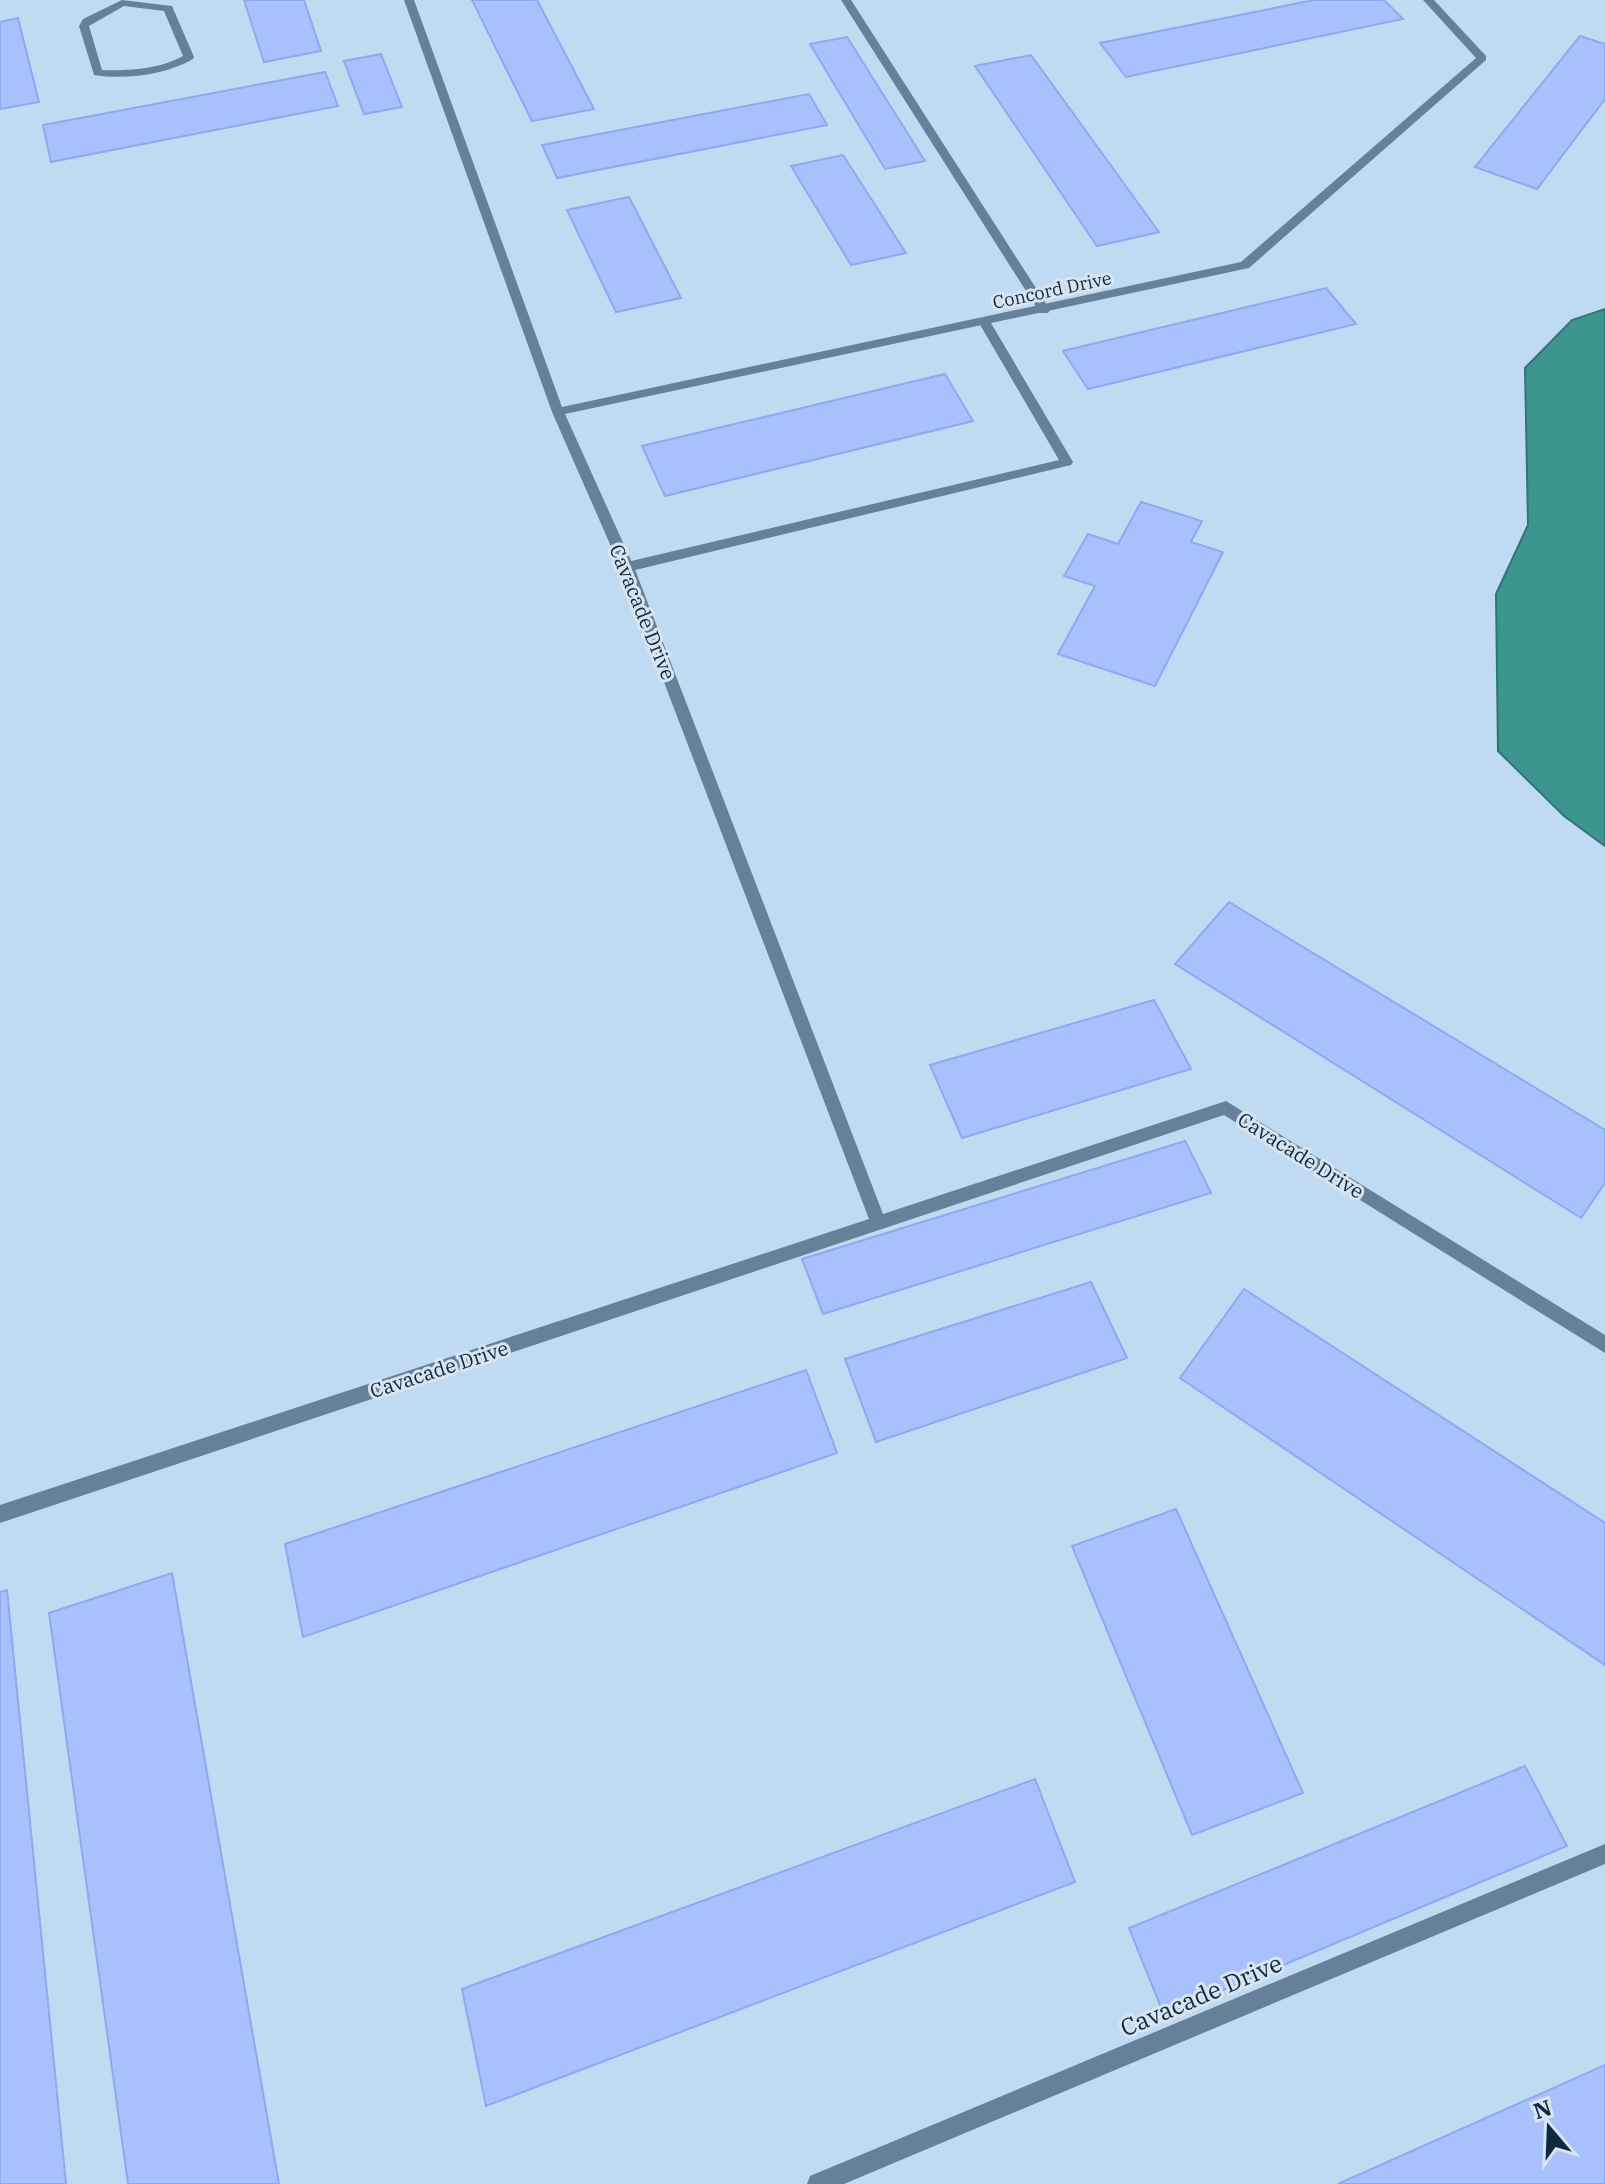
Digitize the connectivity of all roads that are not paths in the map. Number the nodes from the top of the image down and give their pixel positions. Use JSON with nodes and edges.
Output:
{"nodes":[{"id":1,"x":409,"y":0,"type":"edge"},
{"id":2,"x":846,"y":0,"type":"edge"},
{"id":3,"x":1428,"y":0,"type":"edge"},
{"id":4,"x":122,"y":1,"type":"edge"},
{"id":5,"x":1044,"y":310,"type":"junction"},
{"id":6,"x":985,"y":323,"type":"junction"},
{"id":7,"x":558,"y":412,"type":"junction"},
{"id":8,"x":627,"y":567,"type":"junction"},
{"id":9,"x":879,"y":1224,"type":"junction"},
{"id":10,"x":1605,"y":1345,"type":"edge"},
{"id":11,"x":0,"y":1514,"type":"edge"},
{"id":12,"x":1605,"y":1854,"type":"edge"},
{"id":13,"x":818,"y":2184,"type":"edge"}],
"edges":[{"from":1,"to":7,"type":"street","name":"Cavacade Drive"},
{"from":2,"to":5,"type":"street"},
{"from":3,"to":5,"type":"street","name":"Concord Drive"},
{"from":4,"to":4,"type":"street"},
{"from":5,"to":6,"type":"street","name":"Concord Drive"},
{"from":6,"to":7,"type":"street","name":"Concord Drive"},
{"from":6,"to":8,"type":"street"},
{"from":7,"to":8,"type":"street","name":"Cavacade Drive"},
{"from":8,"to":9,"type":"street","name":"Cavacade Drive"},
{"from":9,"to":10,"type":"street","name":"Cavacade Drive"},
{"from":9,"to":11,"type":"street","name":"Cavacade Drive"},
{"from":12,"to":13,"type":"street","name":"Cavacade Drive"}]}
